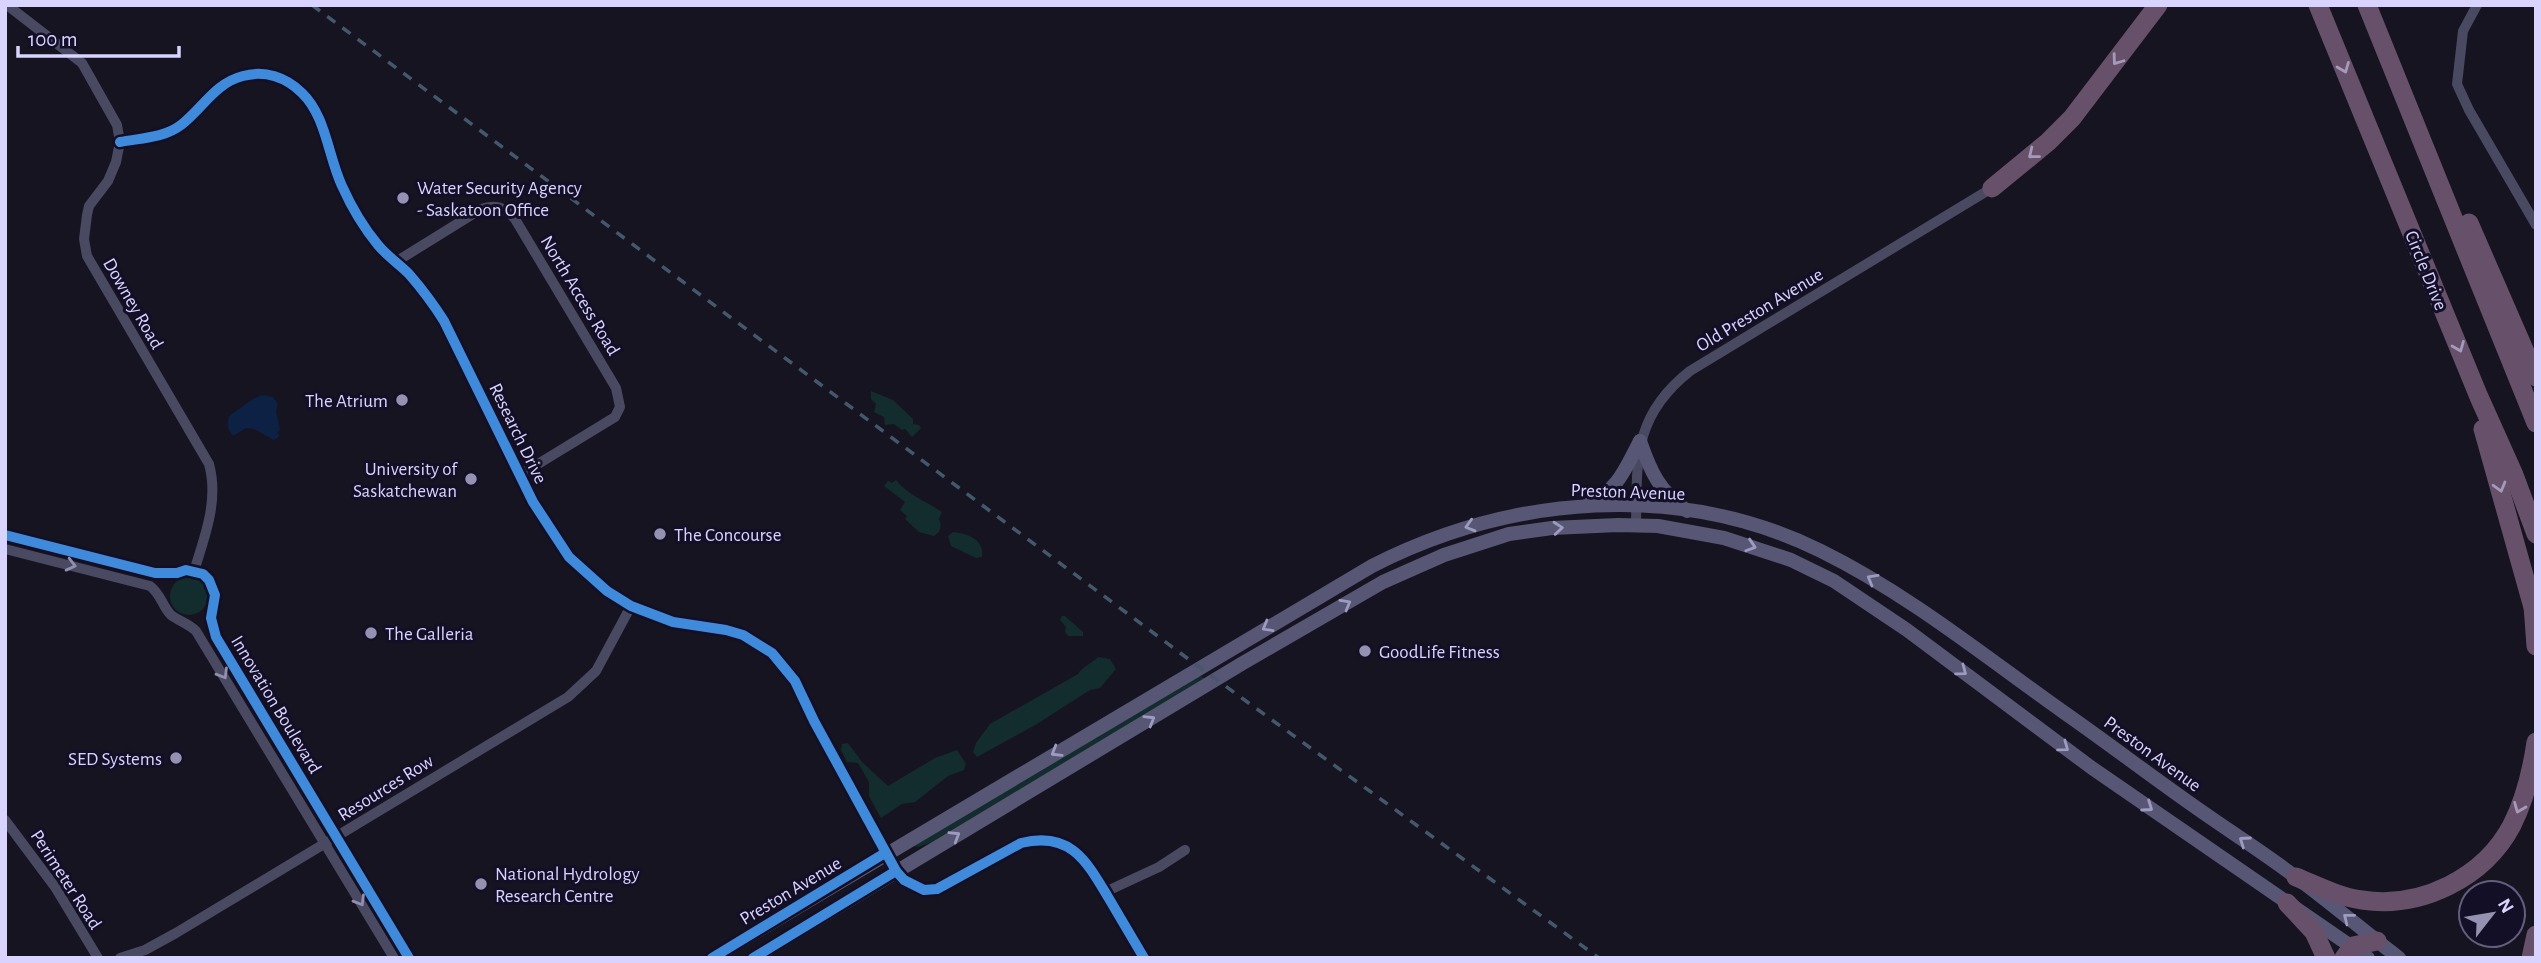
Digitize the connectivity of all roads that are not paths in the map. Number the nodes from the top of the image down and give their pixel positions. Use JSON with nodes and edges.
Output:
{"nodes":[{"id":1,"x":7,"y":5,"type":"edge"},
{"id":2,"x":2158,"y":5,"type":"edge"},
{"id":3,"x":2318,"y":5,"type":"edge"},
{"id":4,"x":2367,"y":5,"type":"edge"},
{"id":5,"x":2477,"y":5,"type":"edge"},
{"id":6,"x":2383,"y":43,"type":"junction"},
{"id":7,"x":120,"y":142,"type":"junction"},
{"id":8,"x":1992,"y":188,"type":"joint"},
{"id":9,"x":2536,"y":225,"type":"edge"},
{"id":10,"x":394,"y":262,"type":"junction"},
{"id":11,"x":2536,"y":377,"type":"edge"},
{"id":12,"x":2479,"y":397,"type":"junction"},
{"id":13,"x":2536,"y":423,"type":"edge"},
{"id":14,"x":1640,"y":441,"type":"junction"},
{"id":15,"x":520,"y":475,"type":"junction"},
{"id":16,"x":1585,"y":506,"type":"junction"},
{"id":17,"x":1636,"y":506,"type":"junction"},
{"id":18,"x":1688,"y":512,"type":"junction"},
{"id":19,"x":1636,"y":526,"type":"junction"},
{"id":20,"x":2536,"y":534,"type":"edge"},
{"id":21,"x":5,"y":535,"type":"edge"},
{"id":22,"x":5,"y":549,"type":"edge"},
{"id":23,"x":194,"y":571,"type":"junction"},
{"id":24,"x":177,"y":573,"type":"junction"},
{"id":25,"x":164,"y":603,"type":"junction"},
{"id":26,"x":631,"y":606,"type":"junction"},
{"id":27,"x":211,"y":610,"type":"junction"},
{"id":28,"x":2534,"y":611,"type":"edge"},
{"id":29,"x":182,"y":621,"type":"junction"},
{"id":30,"x":2536,"y":646,"type":"edge"},
{"id":31,"x":2536,"y":742,"type":"edge"},
{"id":32,"x":5,"y":820,"type":"edge"},
{"id":33,"x":337,"y":837,"type":"junction"},
{"id":34,"x":326,"y":844,"type":"junction"},
{"id":35,"x":1185,"y":850,"type":"dead end"},
{"id":36,"x":886,"y":853,"type":"junction"},
{"id":37,"x":896,"y":871,"type":"junction"},
{"id":38,"x":2296,"y":877,"type":"junction"},
{"id":39,"x":1105,"y":892,"type":"junction"},
{"id":40,"x":2287,"y":903,"type":"junction"},
{"id":41,"x":2536,"y":935,"type":"edge"},
{"id":42,"x":2360,"y":951,"type":"edge"},
{"id":43,"x":407,"y":954,"type":"edge"},
{"id":44,"x":393,"y":957,"type":"edge"},
{"id":45,"x":98,"y":958,"type":"edge"},
{"id":46,"x":120,"y":958,"type":"edge"},
{"id":47,"x":712,"y":958,"type":"edge"},
{"id":48,"x":753,"y":958,"type":"edge"},
{"id":49,"x":1144,"y":958,"type":"edge"},
{"id":50,"x":2326,"y":958,"type":"edge"},
{"id":51,"x":2399,"y":958,"type":"edge"},
{"id":52,"x":2531,"y":958,"type":"edge"}],
"edges":[{"from":1,"to":7,"type":"street"},
{"from":2,"to":8,"type":"highway","one_way":true},
{"from":3,"to":12,"type":"highway","name":"Circle Drive","one_way":true},
{"from":4,"to":6,"type":"highway"},
{"from":5,"to":9,"type":"street"},
{"from":6,"to":11,"type":"highway"},
{"from":6,"to":13,"type":"highway"},
{"from":7,"to":10,"type":"street","name":"Research Drive"},
{"from":7,"to":23,"type":"street","name":"Downey Road"},
{"from":8,"to":14,"type":"street","name":"Old Preston Avenue"},
{"from":10,"to":15,"type":"street","name":"Research Drive"},
{"from":10,"to":15,"type":"street","name":"North Access Road"},
{"from":12,"to":20,"type":"highway","name":"Circle Drive"},
{"from":12,"to":28,"type":"highway","one_way":true},
{"from":14,"to":16,"type":"main road"},
{"from":14,"to":17,"type":"street","name":"Old Preston Avenue"},
{"from":14,"to":18,"type":"main road"},
{"from":15,"to":26,"type":"street","name":"Research Drive"},
{"from":16,"to":17,"type":"main road","name":"Preston Avenue"},
{"from":16,"to":36,"type":"main road","name":"Preston Avenue","one_way":true},
{"from":17,"to":18,"type":"main road","name":"Preston Avenue"},
{"from":17,"to":19,"type":"street","name":"Old Preston Avenue"},
{"from":38,"to":18,"type":"main road","name":"Preston Avenue","one_way":true},
{"from":37,"to":19,"type":"main road","name":"Preston Avenue","one_way":true},
{"from":19,"to":40,"type":"main road","name":"Preston Avenue","one_way":true},
{"from":21,"to":24,"type":"street"},
{"from":22,"to":25,"type":"street","name":"Innovation Boulevard","one_way":true},
{"from":23,"to":24,"type":"street"},
{"from":23,"to":27,"type":"street","name":"Innovation Boulevard"},
{"from":24,"to":25,"type":"street"},
{"from":25,"to":29,"type":"street","name":"Innovation Boulevard"},
{"from":26,"to":33,"type":"street","name":"Resources Row"},
{"from":26,"to":36,"type":"street","name":"Research Drive"},
{"from":27,"to":29,"type":"street"},
{"from":27,"to":33,"type":"street","name":"Innovation Boulevard"},
{"from":28,"to":30,"type":"highway"},
{"from":29,"to":34,"type":"street","name":"Innovation Boulevard","one_way":true},
{"from":31,"to":38,"type":"highway","one_way":true},
{"from":32,"to":45,"type":"street","name":"Perimeter Road"},
{"from":33,"to":34,"type":"street","name":"Resources Row"},
{"from":33,"to":43,"type":"street","name":"Innovation Boulevard"},
{"from":34,"to":44,"type":"street","name":"Innovation Boulevard","one_way":true},
{"from":34,"to":46,"type":"street","name":"Resources Row"},
{"from":35,"to":39,"type":"street"},
{"from":36,"to":37,"type":"street","name":"Research Drive"},
{"from":36,"to":47,"type":"main road","name":"Preston Avenue"},
{"from":37,"to":39,"type":"street"},
{"from":37,"to":48,"type":"main road","name":"Preston Avenue"},
{"from":42,"to":38,"type":"main road","name":"Preston Avenue","one_way":true},
{"from":39,"to":49,"type":"street"},
{"from":40,"to":42,"type":"main road","name":"Preston Avenue"},
{"from":40,"to":50,"type":"highway"},
{"from":41,"to":52,"type":"highway"},
{"from":42,"to":51,"type":"main road","name":"Preston Avenue"},
{"from":43,"to":44,"type":"street","name":"Innovation Boulevard"}]}
